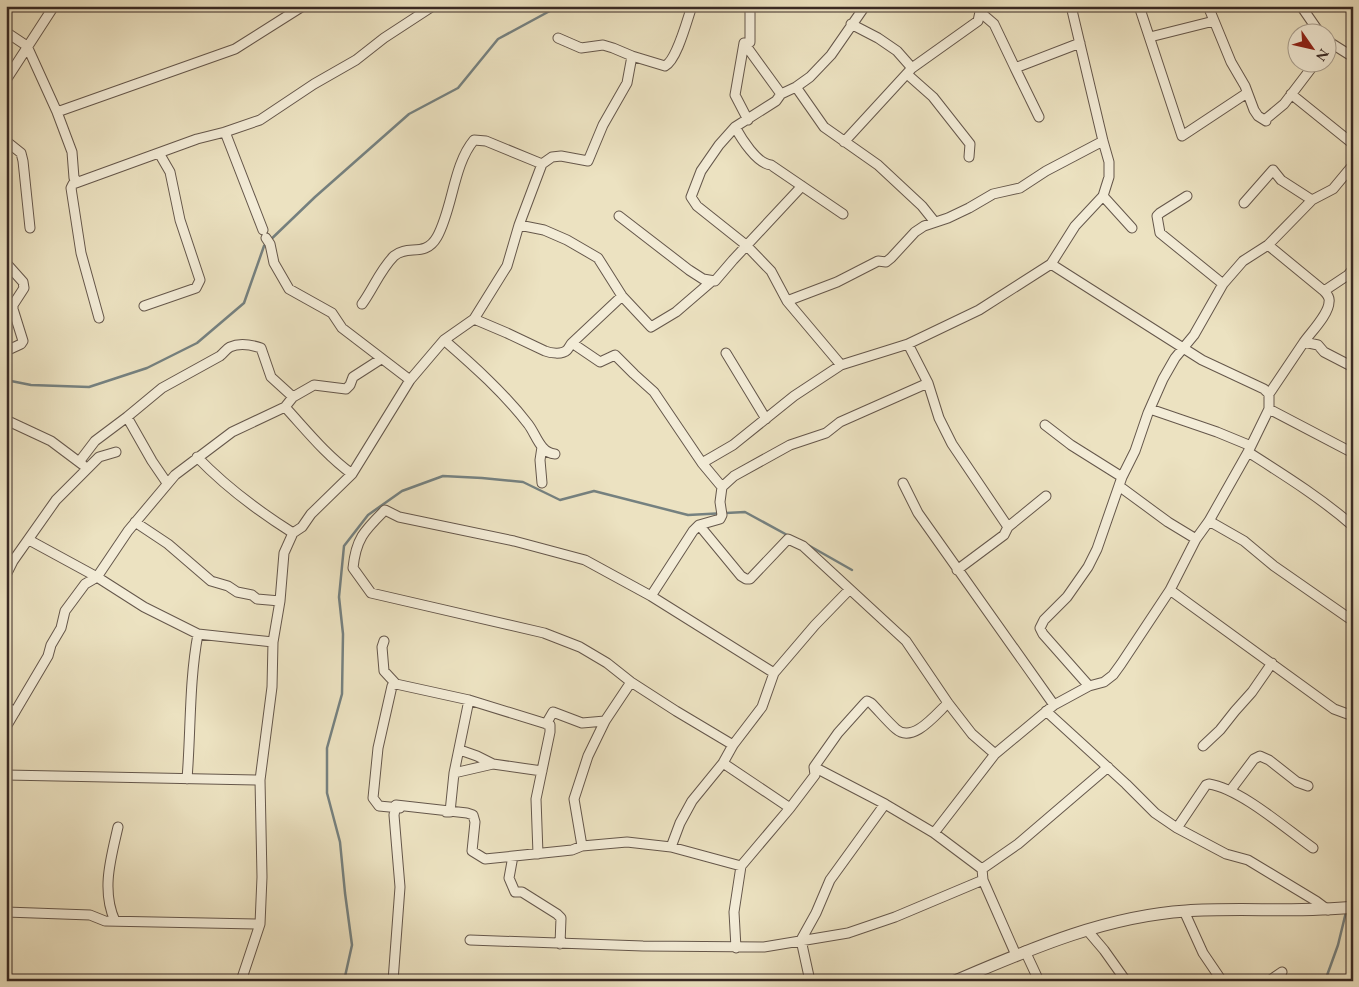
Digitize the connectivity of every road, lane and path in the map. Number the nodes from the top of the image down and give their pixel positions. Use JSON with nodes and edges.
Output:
{"nodes":[{"id":1,"x":54,"y":6,"type":"edge"},
{"id":2,"x":303,"y":6,"type":"edge"},
{"id":3,"x":433,"y":6,"type":"edge"},
{"id":4,"x":692,"y":6,"type":"edge"},
{"id":5,"x":750,"y":6,"type":"edge"},
{"id":6,"x":865,"y":6,"type":"edge"},
{"id":7,"x":1071,"y":6,"type":"edge"},
{"id":8,"x":1139,"y":6,"type":"edge"},
{"id":9,"x":1208,"y":6,"type":"edge"},
{"id":10,"x":1301,"y":6,"type":"edge"},
{"id":11,"x":979,"y":9,"type":"edge"},
{"id":12,"x":416,"y":11,"type":"edge"},
{"id":13,"x":1214,"y":21,"type":"junction"},
{"id":14,"x":1312,"y":22,"type":"edge"},
{"id":15,"x":851,"y":24,"type":"junction"},
{"id":16,"x":6,"y":32,"type":"edge"},
{"id":17,"x":1150,"y":37,"type":"junction"},
{"id":18,"x":558,"y":38,"type":"dead end"},
{"id":19,"x":744,"y":43,"type":"junction"},
{"id":20,"x":1080,"y":43,"type":"junction"},
{"id":21,"x":28,"y":46,"type":"junction"},
{"id":22,"x":1336,"y":47,"type":"edge"},
{"id":23,"x":632,"y":56,"type":"junction"},
{"id":24,"x":1353,"y":57,"type":"edge"},
{"id":25,"x":1015,"y":68,"type":"junction"},
{"id":26,"x":909,"y":71,"type":"junction"},
{"id":27,"x":1308,"y":72,"type":"edge"},
{"id":28,"x":6,"y":80,"type":"edge"},
{"id":29,"x":796,"y":88,"type":"junction"},
{"id":30,"x":1248,"y":93,"type":"junction"},
{"id":31,"x":781,"y":94,"type":"junction"},
{"id":32,"x":1291,"y":94,"type":"junction"},
{"id":33,"x":58,"y":112,"type":"junction"},
{"id":34,"x":1039,"y":117,"type":"dead end"},
{"id":35,"x":748,"y":120,"type":"junction"},
{"id":36,"x":735,"y":127,"type":"junction"},
{"id":37,"x":225,"y":132,"type":"junction"},
{"id":38,"x":6,"y":141,"type":"edge"},
{"id":39,"x":1103,"y":141,"type":"junction"},
{"id":40,"x":844,"y":142,"type":"junction"},
{"id":41,"x":1353,"y":144,"type":"edge"},
{"id":42,"x":159,"y":153,"type":"junction"},
{"id":43,"x":969,"y":157,"type":"dead end"},
{"id":44,"x":542,"y":164,"type":"junction"},
{"id":45,"x":1353,"y":165,"type":"edge"},
{"id":46,"x":77,"y":181,"type":"junction"},
{"id":47,"x":802,"y":186,"type":"junction"},
{"id":48,"x":1103,"y":196,"type":"junction"},
{"id":49,"x":1187,"y":196,"type":"dead end"},
{"id":50,"x":1312,"y":200,"type":"junction"},
{"id":51,"x":1244,"y":203,"type":"dead end"},
{"id":52,"x":843,"y":214,"type":"dead end"},
{"id":53,"x":619,"y":216,"type":"dead end"},
{"id":54,"x":934,"y":221,"type":"junction"},
{"id":55,"x":519,"y":225,"type":"junction"},
{"id":56,"x":30,"y":228,"type":"dead end"},
{"id":57,"x":1132,"y":228,"type":"dead end"},
{"id":58,"x":746,"y":245,"type":"junction"},
{"id":59,"x":1268,"y":245,"type":"junction"},
{"id":60,"x":6,"y":263,"type":"edge"},
{"id":61,"x":1051,"y":264,"type":"junction"},
{"id":62,"x":1353,"y":269,"type":"edge"},
{"id":63,"x":712,"y":281,"type":"junction"},
{"id":64,"x":1223,"y":284,"type":"junction"},
{"id":65,"x":1324,"y":291,"type":"junction"},
{"id":66,"x":622,"y":296,"type":"junction"},
{"id":67,"x":788,"y":301,"type":"junction"},
{"id":68,"x":362,"y":304,"type":"dead end"},
{"id":69,"x":144,"y":306,"type":"dead end"},
{"id":70,"x":99,"y":318,"type":"dead end"},
{"id":71,"x":474,"y":319,"type":"junction"},
{"id":72,"x":444,"y":340,"type":"junction"},
{"id":73,"x":1304,"y":342,"type":"junction"},
{"id":74,"x":572,"y":343,"type":"junction"},
{"id":75,"x":908,"y":344,"type":"junction"},
{"id":76,"x":1183,"y":349,"type":"junction"},
{"id":77,"x":6,"y":351,"type":"edge"},
{"id":78,"x":726,"y":353,"type":"dead end"},
{"id":79,"x":381,"y":358,"type":"junction"},
{"id":80,"x":841,"y":366,"type":"junction"},
{"id":81,"x":1353,"y":367,"type":"edge"},
{"id":82,"x":410,"y":380,"type":"junction"},
{"id":83,"x":928,"y":383,"type":"junction"},
{"id":84,"x":1269,"y":394,"type":"junction"},
{"id":85,"x":293,"y":396,"type":"junction"},
{"id":86,"x":285,"y":407,"type":"junction"},
{"id":87,"x":1150,"y":409,"type":"junction"},
{"id":88,"x":1269,"y":409,"type":"junction"},
{"id":89,"x":127,"y":417,"type":"junction"},
{"id":90,"x":766,"y":419,"type":"junction"},
{"id":91,"x":6,"y":420,"type":"edge"},
{"id":92,"x":1045,"y":426,"type":"dead end"},
{"id":93,"x":542,"y":447,"type":"junction"},
{"id":94,"x":1250,"y":449,"type":"junction"},
{"id":95,"x":116,"y":452,"type":"dead end"},
{"id":96,"x":1353,"y":453,"type":"edge"},
{"id":97,"x":555,"y":454,"type":"dead end"},
{"id":98,"x":197,"y":457,"type":"junction"},
{"id":99,"x":79,"y":462,"type":"junction"},
{"id":100,"x":702,"y":463,"type":"junction"},
{"id":101,"x":87,"y":468,"type":"junction"},
{"id":102,"x":352,"y":474,"type":"junction"},
{"id":103,"x":1120,"y":482,"type":"junction"},
{"id":104,"x":542,"y":483,"type":"dead end"},
{"id":105,"x":902,"y":483,"type":"dead end"},
{"id":106,"x":167,"y":484,"type":"junction"},
{"id":107,"x":722,"y":487,"type":"junction"},
{"id":108,"x":1046,"y":496,"type":"dead end"},
{"id":109,"x":1209,"y":521,"type":"junction"},
{"id":110,"x":135,"y":522,"type":"junction"},
{"id":111,"x":699,"y":525,"type":"junction"},
{"id":112,"x":1353,"y":526,"type":"edge"},
{"id":113,"x":1008,"y":527,"type":"junction"},
{"id":114,"x":293,"y":533,"type":"junction"},
{"id":115,"x":1196,"y":539,"type":"junction"},
{"id":116,"x":29,"y":540,"type":"junction"},
{"id":117,"x":957,"y":570,"type":"junction"},
{"id":118,"x":6,"y":575,"type":"edge"},
{"id":119,"x":97,"y":577,"type":"junction"},
{"id":120,"x":850,"y":590,"type":"junction"},
{"id":121,"x":1170,"y":590,"type":"junction"},
{"id":122,"x":651,"y":596,"type":"junction"},
{"id":123,"x":280,"y":601,"type":"junction"},
{"id":124,"x":1353,"y":621,"type":"edge"},
{"id":125,"x":198,"y":634,"type":"junction"},
{"id":126,"x":384,"y":641,"type":"dead end"},
{"id":127,"x":273,"y":642,"type":"junction"},
{"id":128,"x":1272,"y":663,"type":"junction"},
{"id":129,"x":774,"y":673,"type":"junction"},
{"id":130,"x":631,"y":682,"type":"junction"},
{"id":131,"x":396,"y":684,"type":"junction"},
{"id":132,"x":1089,"y":686,"type":"junction"},
{"id":133,"x":469,"y":700,"type":"junction"},
{"id":134,"x":948,"y":703,"type":"junction"},
{"id":135,"x":1054,"y":705,"type":"junction"},
{"id":136,"x":6,"y":707,"type":"edge"},
{"id":137,"x":1046,"y":711,"type":"junction"},
{"id":138,"x":15,"y":712,"type":"junction"},
{"id":139,"x":1353,"y":716,"type":"edge"},
{"id":140,"x":605,"y":721,"type":"junction"},
{"id":141,"x":546,"y":724,"type":"junction"},
{"id":142,"x":6,"y":727,"type":"edge"},
{"id":143,"x":734,"y":745,"type":"junction"},
{"id":144,"x":1203,"y":746,"type":"dead end"},
{"id":145,"x":460,"y":750,"type":"junction"},
{"id":146,"x":995,"y":754,"type":"junction"},
{"id":147,"x":723,"y":763,"type":"junction"},
{"id":148,"x":493,"y":764,"type":"junction"},
{"id":149,"x":814,"y":767,"type":"junction"},
{"id":150,"x":1108,"y":767,"type":"junction"},
{"id":151,"x":542,"y":771,"type":"junction"},
{"id":152,"x":454,"y":773,"type":"junction"},
{"id":153,"x":6,"y":775,"type":"edge"},
{"id":154,"x":187,"y":779,"type":"junction"},
{"id":155,"x":260,"y":780,"type":"junction"},
{"id":156,"x":1308,"y":786,"type":"dead end"},
{"id":157,"x":1230,"y":791,"type":"junction"},
{"id":158,"x":885,"y":804,"type":"junction"},
{"id":159,"x":790,"y":808,"type":"junction"},
{"id":160,"x":450,"y":812,"type":"junction"},
{"id":161,"x":118,"y":827,"type":"dead end"},
{"id":162,"x":1177,"y":828,"type":"junction"},
{"id":163,"x":934,"y":833,"type":"junction"},
{"id":164,"x":582,"y":846,"type":"junction"},
{"id":165,"x":671,"y":847,"type":"junction"},
{"id":166,"x":1313,"y":848,"type":"dead end"},
{"id":167,"x":538,"y":854,"type":"junction"},
{"id":168,"x":513,"y":856,"type":"junction"},
{"id":169,"x":741,"y":866,"type":"junction"},
{"id":170,"x":982,"y":869,"type":"junction"},
{"id":171,"x":984,"y":880,"type":"junction"},
{"id":172,"x":1353,"y":908,"type":"edge"},
{"id":173,"x":1332,"y":910,"type":"junction"},
{"id":174,"x":1184,"y":911,"type":"junction"},
{"id":175,"x":6,"y":912,"type":"edge"},
{"id":176,"x":115,"y":921,"type":"junction"},
{"id":177,"x":260,"y":924,"type":"junction"},
{"id":178,"x":1087,"y":930,"type":"junction"},
{"id":179,"x":470,"y":940,"type":"dead end"},
{"id":180,"x":801,"y":940,"type":"junction"},
{"id":181,"x":560,"y":944,"type":"junction"},
{"id":182,"x":736,"y":948,"type":"junction"},
{"id":183,"x":1020,"y":953,"type":"junction"},
{"id":184,"x":1282,"y":972,"type":"dead end"},
{"id":185,"x":242,"y":981,"type":"edge"},
{"id":186,"x":393,"y":981,"type":"edge"},
{"id":187,"x":810,"y":981,"type":"edge"},
{"id":188,"x":955,"y":981,"type":"edge"},
{"id":189,"x":1040,"y":981,"type":"edge"},
{"id":190,"x":1126,"y":981,"type":"edge"},
{"id":191,"x":1222,"y":981,"type":"edge"},
{"id":192,"x":1269,"y":981,"type":"edge"}],
"edges":[{"from":1,"to":21,"type":"street"},
{"from":2,"to":33,"type":"street"},
{"from":3,"to":12,"type":"street"},
{"from":4,"to":23,"type":"street"},
{"from":5,"to":19,"type":"street"},
{"from":6,"to":15,"type":"street"},
{"from":7,"to":20,"type":"street"},
{"from":8,"to":17,"type":"street"},
{"from":9,"to":13,"type":"street"},
{"from":10,"to":14,"type":"street"},
{"from":11,"to":25,"type":"street"},
{"from":11,"to":26,"type":"street"},
{"from":12,"to":37,"type":"street"},
{"from":13,"to":17,"type":"street"},
{"from":13,"to":30,"type":"street"},
{"from":15,"to":26,"type":"street"},
{"from":15,"to":29,"type":"street"},
{"from":16,"to":21,"type":"street"},
{"from":17,"to":30,"type":"street"},
{"from":18,"to":23,"type":"street"},
{"from":19,"to":31,"type":"street"},
{"from":19,"to":35,"type":"street"},
{"from":20,"to":25,"type":"street"},
{"from":20,"to":39,"type":"street"},
{"from":21,"to":28,"type":"street"},
{"from":21,"to":33,"type":"street"},
{"from":22,"to":24,"type":"street"},
{"from":23,"to":44,"type":"street"},
{"from":25,"to":34,"type":"street"},
{"from":26,"to":40,"type":"street"},
{"from":26,"to":43,"type":"street"},
{"from":27,"to":32,"type":"street"},
{"from":29,"to":31,"type":"street"},
{"from":29,"to":40,"type":"street"},
{"from":30,"to":32,"type":"street"},
{"from":31,"to":35,"type":"street"},
{"from":32,"to":41,"type":"street"},
{"from":33,"to":46,"type":"street"},
{"from":35,"to":36,"type":"street"},
{"from":36,"to":47,"type":"street"},
{"from":36,"to":58,"type":"street"},
{"from":37,"to":42,"type":"street"},
{"from":37,"to":79,"type":"street"},
{"from":38,"to":56,"type":"street"},
{"from":39,"to":48,"type":"street"},
{"from":39,"to":54,"type":"street"},
{"from":40,"to":54,"type":"street"},
{"from":42,"to":46,"type":"street"},
{"from":42,"to":69,"type":"street"},
{"from":44,"to":55,"type":"street"},
{"from":44,"to":68,"type":"street"},
{"from":45,"to":50,"type":"street"},
{"from":46,"to":70,"type":"street"},
{"from":47,"to":52,"type":"street"},
{"from":47,"to":58,"type":"street"},
{"from":48,"to":57,"type":"street"},
{"from":48,"to":61,"type":"street"},
{"from":49,"to":64,"type":"street"},
{"from":50,"to":51,"type":"street"},
{"from":50,"to":59,"type":"street"},
{"from":53,"to":63,"type":"street"},
{"from":54,"to":67,"type":"street"},
{"from":55,"to":66,"type":"street"},
{"from":55,"to":71,"type":"street"},
{"from":58,"to":63,"type":"street"},
{"from":58,"to":67,"type":"street"},
{"from":59,"to":64,"type":"street"},
{"from":59,"to":65,"type":"street"},
{"from":60,"to":77,"type":"street"},
{"from":61,"to":75,"type":"street"},
{"from":61,"to":76,"type":"street"},
{"from":62,"to":65,"type":"street"},
{"from":63,"to":66,"type":"street"},
{"from":64,"to":76,"type":"street"},
{"from":65,"to":73,"type":"street"},
{"from":66,"to":74,"type":"street"},
{"from":67,"to":80,"type":"street"},
{"from":71,"to":72,"type":"street"},
{"from":71,"to":74,"type":"street"},
{"from":72,"to":82,"type":"street"},
{"from":72,"to":93,"type":"street"},
{"from":73,"to":81,"type":"street"},
{"from":73,"to":84,"type":"street"},
{"from":74,"to":100,"type":"street"},
{"from":75,"to":80,"type":"street"},
{"from":75,"to":83,"type":"street"},
{"from":76,"to":84,"type":"street"},
{"from":76,"to":87,"type":"street"},
{"from":78,"to":90,"type":"street"},
{"from":79,"to":82,"type":"street"},
{"from":79,"to":85,"type":"street"},
{"from":80,"to":90,"type":"street"},
{"from":82,"to":102,"type":"street"},
{"from":83,"to":107,"type":"street"},
{"from":83,"to":113,"type":"street"},
{"from":84,"to":88,"type":"street"},
{"from":85,"to":86,"type":"street"},
{"from":85,"to":89,"type":"street"},
{"from":86,"to":98,"type":"street"},
{"from":86,"to":102,"type":"street"},
{"from":87,"to":94,"type":"street"},
{"from":87,"to":103,"type":"street"},
{"from":88,"to":94,"type":"street"},
{"from":88,"to":96,"type":"street"},
{"from":89,"to":99,"type":"street"},
{"from":89,"to":106,"type":"street"},
{"from":90,"to":100,"type":"street"},
{"from":91,"to":99,"type":"street"},
{"from":92,"to":103,"type":"street"},
{"from":93,"to":97,"type":"street"},
{"from":93,"to":104,"type":"street"},
{"from":94,"to":109,"type":"street"},
{"from":94,"to":112,"type":"street"},
{"from":95,"to":101,"type":"street"},
{"from":98,"to":106,"type":"street"},
{"from":98,"to":114,"type":"street"},
{"from":99,"to":101,"type":"street"},
{"from":100,"to":107,"type":"street"},
{"from":101,"to":116,"type":"street"},
{"from":102,"to":114,"type":"street"},
{"from":103,"to":115,"type":"street"},
{"from":103,"to":132,"type":"street"},
{"from":105,"to":117,"type":"street"},
{"from":106,"to":110,"type":"street"},
{"from":107,"to":111,"type":"street"},
{"from":108,"to":113,"type":"street"},
{"from":109,"to":115,"type":"street"},
{"from":109,"to":124,"type":"street"},
{"from":110,"to":119,"type":"street"},
{"from":110,"to":123,"type":"street"},
{"from":111,"to":120,"type":"street"},
{"from":111,"to":122,"type":"street"},
{"from":113,"to":117,"type":"street"},
{"from":114,"to":123,"type":"street"},
{"from":115,"to":121,"type":"street"},
{"from":116,"to":118,"type":"street"},
{"from":116,"to":119,"type":"street"},
{"from":117,"to":135,"type":"street"},
{"from":119,"to":125,"type":"street"},
{"from":119,"to":138,"type":"street"},
{"from":120,"to":129,"type":"street"},
{"from":120,"to":134,"type":"street"},
{"from":121,"to":128,"type":"street"},
{"from":121,"to":132,"type":"street"},
{"from":122,"to":129,"type":"street"},
{"from":122,"to":130,"type":"street"},
{"from":123,"to":127,"type":"street"},
{"from":125,"to":127,"type":"street"},
{"from":125,"to":154,"type":"street"},
{"from":126,"to":131,"type":"street"},
{"from":127,"to":155,"type":"street"},
{"from":128,"to":139,"type":"street"},
{"from":128,"to":144,"type":"street"},
{"from":129,"to":143,"type":"street"},
{"from":130,"to":140,"type":"street"},
{"from":130,"to":143,"type":"street"},
{"from":131,"to":133,"type":"street"},
{"from":131,"to":160,"type":"street"},
{"from":132,"to":135,"type":"street"},
{"from":133,"to":141,"type":"street"},
{"from":133,"to":145,"type":"street"},
{"from":134,"to":146,"type":"street"},
{"from":134,"to":149,"type":"street"},
{"from":135,"to":137,"type":"street"},
{"from":136,"to":138,"type":"street"},
{"from":137,"to":146,"type":"street"},
{"from":137,"to":150,"type":"street"},
{"from":138,"to":142,"type":"street"},
{"from":140,"to":141,"type":"street"},
{"from":140,"to":164,"type":"street"},
{"from":141,"to":151,"type":"street"},
{"from":143,"to":147,"type":"street"},
{"from":145,"to":148,"type":"street"},
{"from":145,"to":152,"type":"street"},
{"from":146,"to":163,"type":"street"},
{"from":147,"to":159,"type":"street"},
{"from":147,"to":165,"type":"street"},
{"from":148,"to":151,"type":"street"},
{"from":148,"to":152,"type":"street"},
{"from":149,"to":158,"type":"street"},
{"from":149,"to":159,"type":"street"},
{"from":150,"to":162,"type":"street"},
{"from":150,"to":170,"type":"street"},
{"from":151,"to":167,"type":"street"},
{"from":152,"to":160,"type":"street"},
{"from":153,"to":154,"type":"street"},
{"from":154,"to":155,"type":"street"},
{"from":155,"to":177,"type":"street"},
{"from":156,"to":157,"type":"street"},
{"from":157,"to":162,"type":"street"},
{"from":157,"to":166,"type":"street"},
{"from":158,"to":163,"type":"street"},
{"from":158,"to":180,"type":"street"},
{"from":159,"to":169,"type":"street"},
{"from":160,"to":168,"type":"street"},
{"from":160,"to":186,"type":"street"},
{"from":161,"to":176,"type":"street"},
{"from":162,"to":173,"type":"street"},
{"from":163,"to":170,"type":"street"},
{"from":164,"to":165,"type":"street"},
{"from":164,"to":167,"type":"street"},
{"from":165,"to":169,"type":"street"},
{"from":167,"to":168,"type":"street"},
{"from":168,"to":181,"type":"street"},
{"from":169,"to":182,"type":"street"},
{"from":170,"to":171,"type":"street"},
{"from":171,"to":180,"type":"street"},
{"from":171,"to":183,"type":"street"},
{"from":172,"to":173,"type":"street"},
{"from":173,"to":174,"type":"street"},
{"from":174,"to":178,"type":"street"},
{"from":174,"to":191,"type":"street"},
{"from":175,"to":176,"type":"street"},
{"from":176,"to":177,"type":"street"},
{"from":177,"to":185,"type":"street"},
{"from":178,"to":183,"type":"street"},
{"from":178,"to":190,"type":"street"},
{"from":179,"to":181,"type":"street"},
{"from":180,"to":182,"type":"street"},
{"from":180,"to":187,"type":"street"},
{"from":181,"to":182,"type":"street"},
{"from":183,"to":188,"type":"street"},
{"from":183,"to":189,"type":"street"},
{"from":184,"to":192,"type":"street"}]}
